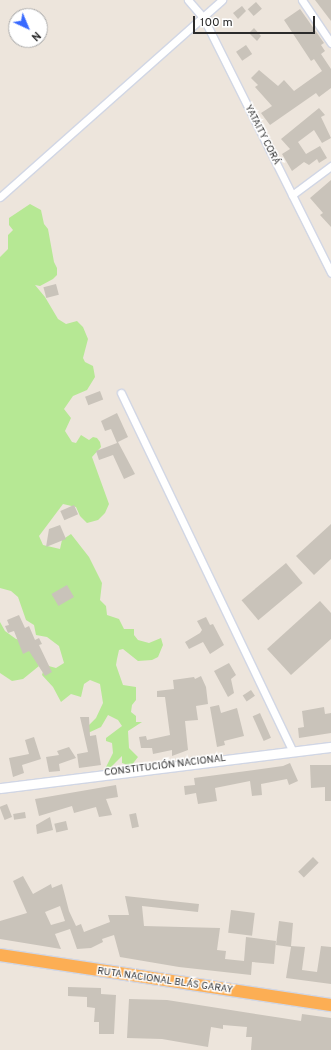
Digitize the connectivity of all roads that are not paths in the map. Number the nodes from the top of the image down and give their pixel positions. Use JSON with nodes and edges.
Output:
{"nodes":[{"id":1,"x":188,"y":0,"type":"edge"},
{"id":2,"x":222,"y":0,"type":"edge"},
{"id":3,"x":302,"y":0,"type":"edge"},
{"id":4,"x":203,"y":17,"type":"junction"},
{"id":5,"x":331,"y":43,"type":"edge"},
{"id":6,"x":331,"y":166,"type":"edge"},
{"id":7,"x":292,"y":195,"type":"junction"},
{"id":8,"x":0,"y":197,"type":"edge"},
{"id":9,"x":331,"y":273,"type":"edge"},
{"id":10,"x":121,"y":393,"type":"dead end"},
{"id":11,"x":331,"y":746,"type":"edge"},
{"id":12,"x":292,"y":750,"type":"junction"},
{"id":13,"x":0,"y":788,"type":"edge"},
{"id":14,"x":0,"y":955,"type":"edge"},
{"id":15,"x":331,"y":1005,"type":"edge"}],
"edges":[{"from":1,"to":4,"type":"street","name":"YATAITY CORÁ"},
{"from":2,"to":4,"type":"street"},
{"from":3,"to":5,"type":"street"},
{"from":4,"to":7,"type":"street","name":"YATAITY CORÁ"},
{"from":4,"to":8,"type":"street"},
{"from":6,"to":7,"type":"street"},
{"from":7,"to":9,"type":"street","name":"YATAITY CORÁ"},
{"from":10,"to":12,"type":"street"},
{"from":11,"to":12,"type":"street","name":"CONSTITUCIÓN NACIONAL"},
{"from":12,"to":13,"type":"street","name":"CONSTITUCIÓN NACIONAL"},
{"from":14,"to":15,"type":"highway","name":"RUTA NACIONAL BLÁS GARAY"}]}
